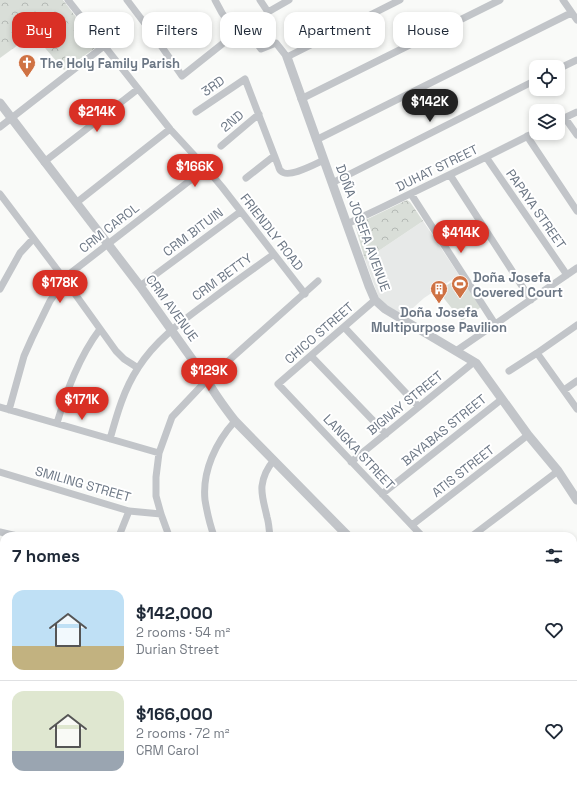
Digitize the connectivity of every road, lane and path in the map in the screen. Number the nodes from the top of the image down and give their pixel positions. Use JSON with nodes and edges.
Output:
{"nodes":[{"id":1,"x":68,"y":0,"type":"edge"},
{"id":2,"x":127,"y":0,"type":"edge"},
{"id":3,"x":215,"y":0,"type":"edge"},
{"id":4,"x":260,"y":0,"type":"edge"},
{"id":5,"x":289,"y":0,"type":"edge"},
{"id":6,"x":400,"y":0,"type":"edge"},
{"id":7,"x":500,"y":0,"type":"edge"},
{"id":8,"x":563,"y":0,"type":"edge"},
{"id":9,"x":77,"y":12,"type":"edge"},
{"id":10,"x":221,"y":12,"type":"edge"},
{"id":11,"x":571,"y":13,"type":"junction"},
{"id":12,"x":577,"y":20,"type":"edge"},
{"id":13,"x":276,"y":43,"type":"edge"},
{"id":14,"x":220,"y":46,"type":"edge"},
{"id":15,"x":101,"y":48,"type":"edge"},
{"id":16,"x":106,"y":48,"type":"edge"},
{"id":17,"x":287,"y":57,"type":"junction"},
{"id":18,"x":577,"y":60,"type":"edge"},
{"id":19,"x":565,"y":66,"type":"edge"},
{"id":20,"x":529,"y":84,"type":"edge"},
{"id":21,"x":138,"y":89,"type":"junction"},
{"id":22,"x":301,"y":99,"type":"junction"},
{"id":23,"x":0,"y":104,"type":"edge"},
{"id":24,"x":196,"y":112,"type":"dead end"},
{"id":25,"x":577,"y":112,"type":"edge"},
{"id":26,"x":259,"y":114,"type":"junction"},
{"id":27,"x":565,"y":117,"type":"edge"},
{"id":28,"x":12,"y":118,"type":"junction"},
{"id":29,"x":565,"y":123,"type":"edge"},
{"id":30,"x":0,"y":127,"type":"edge"},
{"id":31,"x":170,"y":129,"type":"junction"},
{"id":32,"x":577,"y":135,"type":"edge"},
{"id":33,"x":527,"y":136,"type":"joint"},
{"id":34,"x":316,"y":140,"type":"junction"},
{"id":35,"x":221,"y":146,"type":"dead end"},
{"id":36,"x":274,"y":156,"type":"junction"},
{"id":37,"x":486,"y":157,"type":"junction"},
{"id":38,"x":324,"y":160,"type":"junction"},
{"id":39,"x":44,"y":162,"type":"junction"},
{"id":40,"x":206,"y":168,"type":"junction"},
{"id":41,"x":450,"y":175,"type":"junction"},
{"id":42,"x":246,"y":178,"type":"dead end"},
{"id":43,"x":332,"y":183,"type":"junction"},
{"id":44,"x":411,"y":194,"type":"junction"},
{"id":45,"x":0,"y":195,"type":"edge"},
{"id":46,"x":76,"y":203,"type":"junction"},
{"id":47,"x":577,"y":211,"type":"edge"},
{"id":48,"x":240,"y":212,"type":"junction"},
{"id":49,"x":347,"y":224,"type":"junction"},
{"id":50,"x":33,"y":239,"type":"junction"},
{"id":51,"x":108,"y":244,"type":"junction"},
{"id":52,"x":274,"y":254,"type":"junction"},
{"id":53,"x":577,"y":268,"type":"edge"},
{"id":54,"x":567,"y":275,"type":"junction"},
{"id":55,"x":65,"y":280,"type":"junction"},
{"id":56,"x":318,"y":281,"type":"dead end"},
{"id":57,"x":140,"y":286,"type":"junction"},
{"id":58,"x":0,"y":289,"type":"edge"},
{"id":59,"x":304,"y":294,"type":"junction"},
{"id":60,"x":375,"y":300,"type":"junction"},
{"id":61,"x":531,"y":300,"type":"junction"},
{"id":62,"x":495,"y":324,"type":"junction"},
{"id":63,"x":577,"y":325,"type":"edge"},
{"id":64,"x":344,"y":327,"type":"junction"},
{"id":65,"x":100,"y":329,"type":"junction"},
{"id":66,"x":172,"y":330,"type":"junction"},
{"id":67,"x":456,"y":351,"type":"junction"},
{"id":68,"x":537,"y":353,"type":"junction"},
{"id":69,"x":311,"y":356,"type":"junction"},
{"id":70,"x":474,"y":362,"type":"junction"},
{"id":71,"x":138,"y":368,"type":"junction"},
{"id":72,"x":509,"y":370,"type":"dead end"},
{"id":73,"x":208,"y":380,"type":"junction"},
{"id":74,"x":577,"y":381,"type":"edge"},
{"id":75,"x":278,"y":384,"type":"joint"},
{"id":76,"x":564,"y":390,"type":"junction"},
{"id":77,"x":502,"y":399,"type":"junction"},
{"id":78,"x":0,"y":407,"type":"edge"},
{"id":79,"x":419,"y":407,"type":"junction"},
{"id":80,"x":577,"y":409,"type":"edge"},
{"id":81,"x":9,"y":410,"type":"junction"},
{"id":82,"x":235,"y":421,"type":"junction"},
{"id":83,"x":57,"y":423,"type":"junction"},
{"id":84,"x":386,"y":434,"type":"junction"},
{"id":85,"x":528,"y":435,"type":"junction"},
{"id":86,"x":110,"y":439,"type":"junction"},
{"id":87,"x":159,"y":453,"type":"junction"},
{"id":88,"x":274,"y":460,"type":"junction"},
{"id":89,"x":351,"y":462,"type":"junction"},
{"id":90,"x":558,"y":471,"type":"junction"},
{"id":91,"x":0,"y":472,"type":"edge"},
{"id":92,"x":382,"y":494,"type":"junction"},
{"id":93,"x":577,"y":500,"type":"edge"},
{"id":94,"x":129,"y":511,"type":"junction"},
{"id":95,"x":160,"y":514,"type":"junction"},
{"id":96,"x":412,"y":525,"type":"junction"},
{"id":97,"x":121,"y":532,"type":"edge"},
{"id":98,"x":167,"y":532,"type":"edge"},
{"id":99,"x":213,"y":532,"type":"edge"},
{"id":100,"x":269,"y":532,"type":"edge"},
{"id":101,"x":344,"y":532,"type":"edge"},
{"id":102,"x":418,"y":532,"type":"edge"},
{"id":103,"x":477,"y":532,"type":"edge"}],
"edges":[{"from":1,"to":9,"type":"street","name":"FRIENDLY ROAD"},
{"from":2,"to":14,"type":"street"},
{"from":3,"to":10,"type":"street"},
{"from":4,"to":5,"type":"street"},
{"from":6,"to":17,"type":"street"},
{"from":7,"to":22,"type":"street"},
{"from":8,"to":11,"type":"street"},
{"from":11,"to":12,"type":"street"},
{"from":11,"to":34,"type":"street"},
{"from":13,"to":17,"type":"street","name":"DOÑA JOSEFA AVENUE"},
{"from":15,"to":28,"type":"street"},
{"from":16,"to":21,"type":"street","name":"FRIENDLY ROAD"},
{"from":17,"to":22,"type":"street","name":"DOÑA JOSEFA AVENUE"},
{"from":18,"to":19,"type":"street"},
{"from":20,"to":43,"type":"street"},
{"from":21,"to":31,"type":"street","name":"FRIENDLY ROAD"},
{"from":21,"to":39,"type":"street"},
{"from":22,"to":34,"type":"street","name":"DOÑA JOSEFA AVENUE"},
{"from":23,"to":28,"type":"street","name":"CRM AVENUE"},
{"from":24,"to":26,"type":"street","name":"3RD"},
{"from":25,"to":27,"type":"street"},
{"from":26,"to":35,"type":"street","name":"2ND"},
{"from":26,"to":36,"type":"street"},
{"from":28,"to":30,"type":"street"},
{"from":28,"to":39,"type":"street","name":"CRM AVENUE"},
{"from":29,"to":32,"type":"street"},
{"from":31,"to":40,"type":"street","name":"FRIENDLY ROAD"},
{"from":31,"to":46,"type":"street"},
{"from":33,"to":37,"type":"street","name":"DUHAT STREET"},
{"from":33,"to":47,"type":"street"},
{"from":34,"to":38,"type":"street","name":"DOÑA JOSEFA AVENUE"},
{"from":36,"to":38,"type":"street"},
{"from":36,"to":42,"type":"street"},
{"from":37,"to":41,"type":"street","name":"DUHAT STREET"},
{"from":37,"to":54,"type":"street","name":"PAPAYA STREET"},
{"from":38,"to":43,"type":"street","name":"DOÑA JOSEFA AVENUE"},
{"from":39,"to":46,"type":"street","name":"CRM AVENUE"},
{"from":40,"to":48,"type":"street","name":"FRIENDLY ROAD"},
{"from":40,"to":51,"type":"street","name":"CRM CAROL"},
{"from":41,"to":44,"type":"street","name":"DUHAT STREET"},
{"from":41,"to":61,"type":"street"},
{"from":43,"to":49,"type":"street","name":"DOÑA JOSEFA AVENUE"},
{"from":44,"to":49,"type":"street","name":"DUHAT STREET"},
{"from":44,"to":62,"type":"street"},
{"from":45,"to":50,"type":"street"},
{"from":46,"to":51,"type":"street","name":"CRM AVENUE"},
{"from":48,"to":52,"type":"street","name":"FRIENDLY ROAD"},
{"from":48,"to":57,"type":"street","name":"CRM BITUIN"},
{"from":49,"to":60,"type":"street","name":"DOÑA JOSEFA AVENUE"},
{"from":50,"to":55,"type":"street"},
{"from":50,"to":58,"type":"street"},
{"from":51,"to":55,"type":"street","name":"CRM CAROL"},
{"from":51,"to":57,"type":"street","name":"CRM AVENUE"},
{"from":52,"to":59,"type":"street","name":"FRIENDLY ROAD"},
{"from":52,"to":66,"type":"street","name":"CRM BETTY"},
{"from":53,"to":54,"type":"street"},
{"from":54,"to":61,"type":"street"},
{"from":55,"to":65,"type":"street"},
{"from":55,"to":81,"type":"street","name":"CRM CAROL"},
{"from":56,"to":59,"type":"street"},
{"from":57,"to":66,"type":"street","name":"CRM AVENUE"},
{"from":59,"to":73,"type":"street"},
{"from":60,"to":64,"type":"street","name":"CHICO STREET"},
{"from":60,"to":67,"type":"street","name":"DOÑA JOSEFA AVENUE"},
{"from":61,"to":62,"type":"street"},
{"from":62,"to":67,"type":"street"},
{"from":63,"to":68,"type":"street"},
{"from":64,"to":69,"type":"street","name":"CHICO STREET"},
{"from":64,"to":79,"type":"street"},
{"from":65,"to":71,"type":"street"},
{"from":65,"to":83,"type":"street"},
{"from":66,"to":71,"type":"street","name":"CRM BETTY"},
{"from":66,"to":73,"type":"street","name":"CRM AVENUE"},
{"from":67,"to":70,"type":"street","name":"DOÑA JOSEFA AVENUE"},
{"from":68,"to":72,"type":"street"},
{"from":68,"to":76,"type":"street"},
{"from":69,"to":75,"type":"street","name":"CHICO STREET"},
{"from":69,"to":84,"type":"street"},
{"from":70,"to":77,"type":"street","name":"DOÑA JOSEFA AVENUE"},
{"from":70,"to":79,"type":"street","name":"BIGNAY STREET"},
{"from":71,"to":86,"type":"street","name":"CRM BETTY"},
{"from":73,"to":82,"type":"street","name":"CRM AVENUE"},
{"from":73,"to":87,"type":"street"},
{"from":74,"to":76,"type":"street"},
{"from":75,"to":89,"type":"street","name":"LANGKA STREET"},
{"from":76,"to":80,"type":"street"},
{"from":77,"to":85,"type":"street","name":"DOÑA JOSEFA AVENUE"},
{"from":77,"to":92,"type":"street","name":"BAYABAS STREET"},
{"from":78,"to":81,"type":"street"},
{"from":79,"to":84,"type":"street","name":"BIGNAY STREET"},
{"from":81,"to":83,"type":"street"},
{"from":82,"to":88,"type":"street","name":"CRM AVENUE"},
{"from":82,"to":99,"type":"street"},
{"from":83,"to":86,"type":"street"},
{"from":84,"to":89,"type":"street","name":"BIGNAY STREET"},
{"from":85,"to":90,"type":"street","name":"DOÑA JOSEFA AVENUE"},
{"from":85,"to":96,"type":"street","name":"ATIS STREET"},
{"from":86,"to":87,"type":"street"},
{"from":87,"to":95,"type":"street"},
{"from":88,"to":100,"type":"street"},
{"from":88,"to":101,"type":"street","name":"CRM AVENUE"},
{"from":89,"to":92,"type":"street","name":"LANGKA STREET"},
{"from":90,"to":93,"type":"street","name":"DOÑA JOSEFA AVENUE"},
{"from":90,"to":103,"type":"street"},
{"from":91,"to":94,"type":"street","name":"SMILING STREET"},
{"from":92,"to":96,"type":"street","name":"LANGKA STREET"},
{"from":94,"to":95,"type":"street","name":"SMILING STREET"},
{"from":94,"to":97,"type":"street"},
{"from":95,"to":98,"type":"street"},
{"from":96,"to":102,"type":"street","name":"LANGKA STREET"}]}
